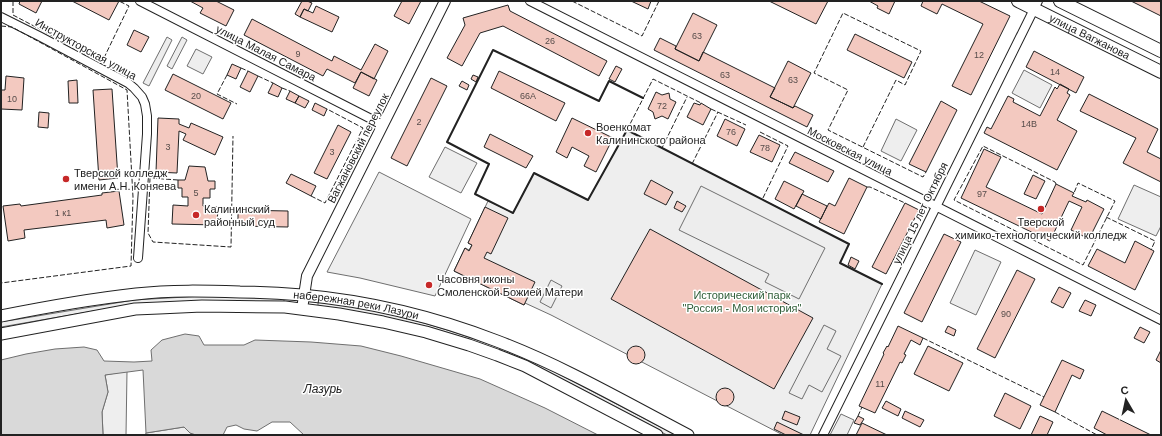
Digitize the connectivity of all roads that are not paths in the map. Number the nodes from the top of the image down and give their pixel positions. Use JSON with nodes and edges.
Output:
{"nodes":[{"id":1,"x":140,"y":1,"type":"edge"},
{"id":2,"x":445,"y":1,"type":"edge"},
{"id":3,"x":530,"y":1,"type":"edge"},
{"id":4,"x":1018,"y":1,"type":"edge"},
{"id":5,"x":1060,"y":1,"type":"edge"},
{"id":6,"x":1036,"y":5,"type":"edge"},
{"id":7,"x":1,"y":17,"type":"edge"},
{"id":8,"x":1161,"y":51,"type":"edge"},
{"id":9,"x":1161,"y":72,"type":"edge"},
{"id":10,"x":383,"y":125,"type":"junction"},
{"id":11,"x":936,"y":206,"type":"junction"},
{"id":12,"x":138,"y":258,"type":"dead end"},
{"id":13,"x":304,"y":295,"type":"junction"},
{"id":14,"x":302,"y":309,"type":"junction"},
{"id":15,"x":1,"y":316,"type":"edge"},
{"id":16,"x":1161,"y":320,"type":"edge"},
{"id":17,"x":1,"y":334,"type":"edge"},
{"id":18,"x":657,"y":435,"type":"edge"},
{"id":19,"x":688,"y":435,"type":"edge"},
{"id":20,"x":823,"y":435,"type":"edge"}],
"edges":[{"from":1,"to":10,"type":"street","name":"улица Малая Самара"},
{"from":2,"to":10,"type":"street","name":"Вагжановский переулок"},
{"from":3,"to":11,"type":"street","name":"Московская улица"},
{"from":4,"to":6,"type":"main road","name":"улица Вагжанова"},
{"from":5,"to":8,"type":"main road","name":"улица Вагжанова"},
{"from":6,"to":9,"type":"main road","name":"улица Вагжанова"},
{"from":6,"to":11,"type":"street","name":"улица 15 лет Октября"},
{"from":7,"to":12,"type":"street","name":"Инструкторская улица"},
{"from":10,"to":13,"type":"street","name":"Вагжановский переулок"},
{"from":11,"to":16,"type":"street","name":"Московская улица"},
{"from":11,"to":20,"type":"street","name":"улица 15 лет Октября"},
{"from":13,"to":14,"type":"street","name":"Вагжановский переулок"},
{"from":13,"to":15,"type":"main road","name":"набережная реки Лазури"},
{"from":13,"to":19,"type":"main road","name":"набережная реки Лазури"},
{"from":14,"to":17,"type":"main road","name":"набережная реки Лазури"},
{"from":14,"to":18,"type":"main road","name":"набережная реки Лазури"}]}
